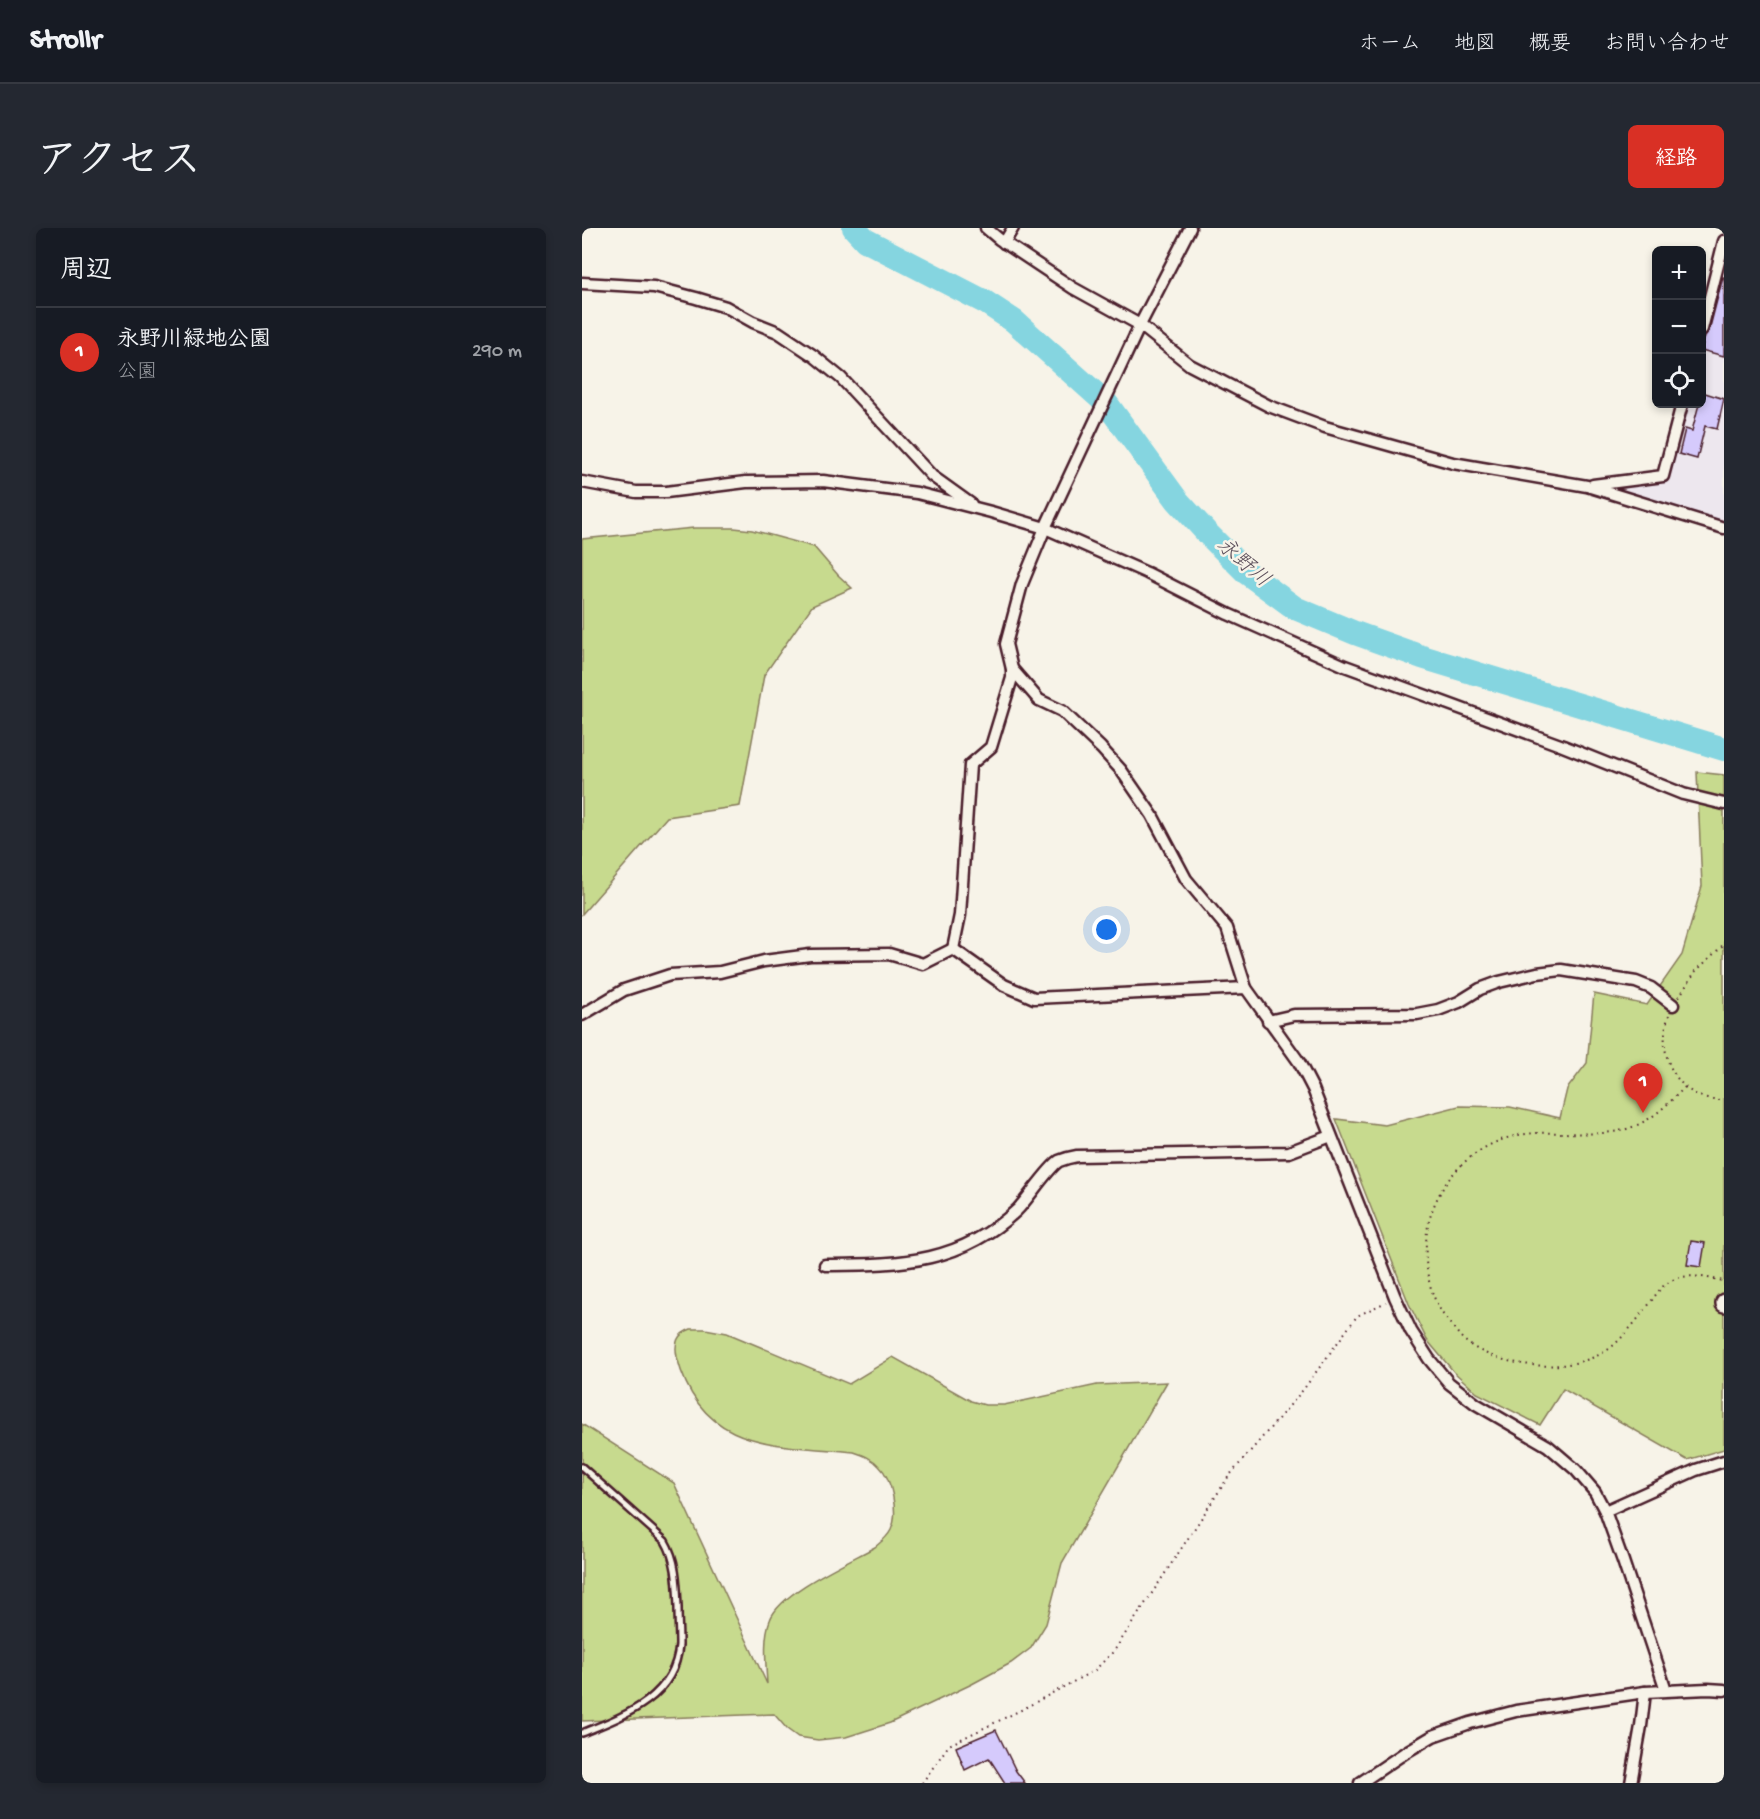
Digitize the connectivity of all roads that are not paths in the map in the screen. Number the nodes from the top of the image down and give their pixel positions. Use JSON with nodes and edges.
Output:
{"nodes":[{"id":1,"x":986,"y":228,"type":"edge"},
{"id":2,"x":1013,"y":228,"type":"edge"},
{"id":3,"x":1190,"y":228,"type":"edge"},
{"id":4,"x":1724,"y":241,"type":"edge"},
{"id":5,"x":1004,"y":243,"type":"junction"},
{"id":6,"x":582,"y":283,"type":"edge"},
{"id":7,"x":1706,"y":310,"type":"edge"},
{"id":8,"x":1140,"y":326,"type":"junction"},
{"id":9,"x":1681,"y":408,"type":"edge"},
{"id":10,"x":582,"y":482,"type":"edge"},
{"id":11,"x":1587,"y":486,"type":"junction"},
{"id":12,"x":977,"y":508,"type":"junction"},
{"id":13,"x":1045,"y":528,"type":"junction"},
{"id":14,"x":1724,"y":528,"type":"edge"},
{"id":15,"x":1012,"y":669,"type":"junction"},
{"id":16,"x":1724,"y":804,"type":"edge"},
{"id":17,"x":953,"y":949,"type":"junction"},
{"id":18,"x":1246,"y":988,"type":"junction"},
{"id":19,"x":1673,"y":1005,"type":"road end"},
{"id":20,"x":582,"y":1015,"type":"edge"},
{"id":21,"x":1268,"y":1021,"type":"junction"},
{"id":22,"x":1331,"y":1136,"type":"junction"},
{"id":23,"x":825,"y":1265,"type":"dead end"},
{"id":24,"x":1724,"y":1461,"type":"edge"},
{"id":25,"x":582,"y":1467,"type":"edge"},
{"id":26,"x":1605,"y":1512,"type":"junction"},
{"id":27,"x":1666,"y":1690,"type":"junction"},
{"id":28,"x":1724,"y":1690,"type":"edge"},
{"id":29,"x":1645,"y":1692,"type":"junction"},
{"id":30,"x":582,"y":1733,"type":"edge"},
{"id":31,"x":1360,"y":1783,"type":"edge"},
{"id":32,"x":1631,"y":1783,"type":"edge"}],
"edges":[{"from":1,"to":5,"type":"street"},
{"from":2,"to":5,"type":"street"},
{"from":3,"to":8,"type":"street"},
{"from":4,"to":7,"type":"street"},
{"from":5,"to":8,"type":"street"},
{"from":6,"to":12,"type":"street"},
{"from":8,"to":11,"type":"street"},
{"from":8,"to":13,"type":"street"},
{"from":9,"to":11,"type":"street"},
{"from":10,"to":12,"type":"street"},
{"from":11,"to":14,"type":"street"},
{"from":12,"to":13,"type":"street"},
{"from":13,"to":15,"type":"street"},
{"from":13,"to":16,"type":"street"},
{"from":15,"to":17,"type":"street"},
{"from":15,"to":18,"type":"street"},
{"from":17,"to":18,"type":"street"},
{"from":17,"to":20,"type":"street"},
{"from":18,"to":21,"type":"street"},
{"from":19,"to":21,"type":"street"},
{"from":21,"to":22,"type":"street"},
{"from":22,"to":23,"type":"street"},
{"from":22,"to":26,"type":"street"},
{"from":24,"to":26,"type":"street"},
{"from":25,"to":30,"type":"lane"},
{"from":26,"to":27,"type":"street"},
{"from":27,"to":28,"type":"street"},
{"from":27,"to":29,"type":"street"},
{"from":29,"to":31,"type":"street"},
{"from":29,"to":32,"type":"street"}]}
